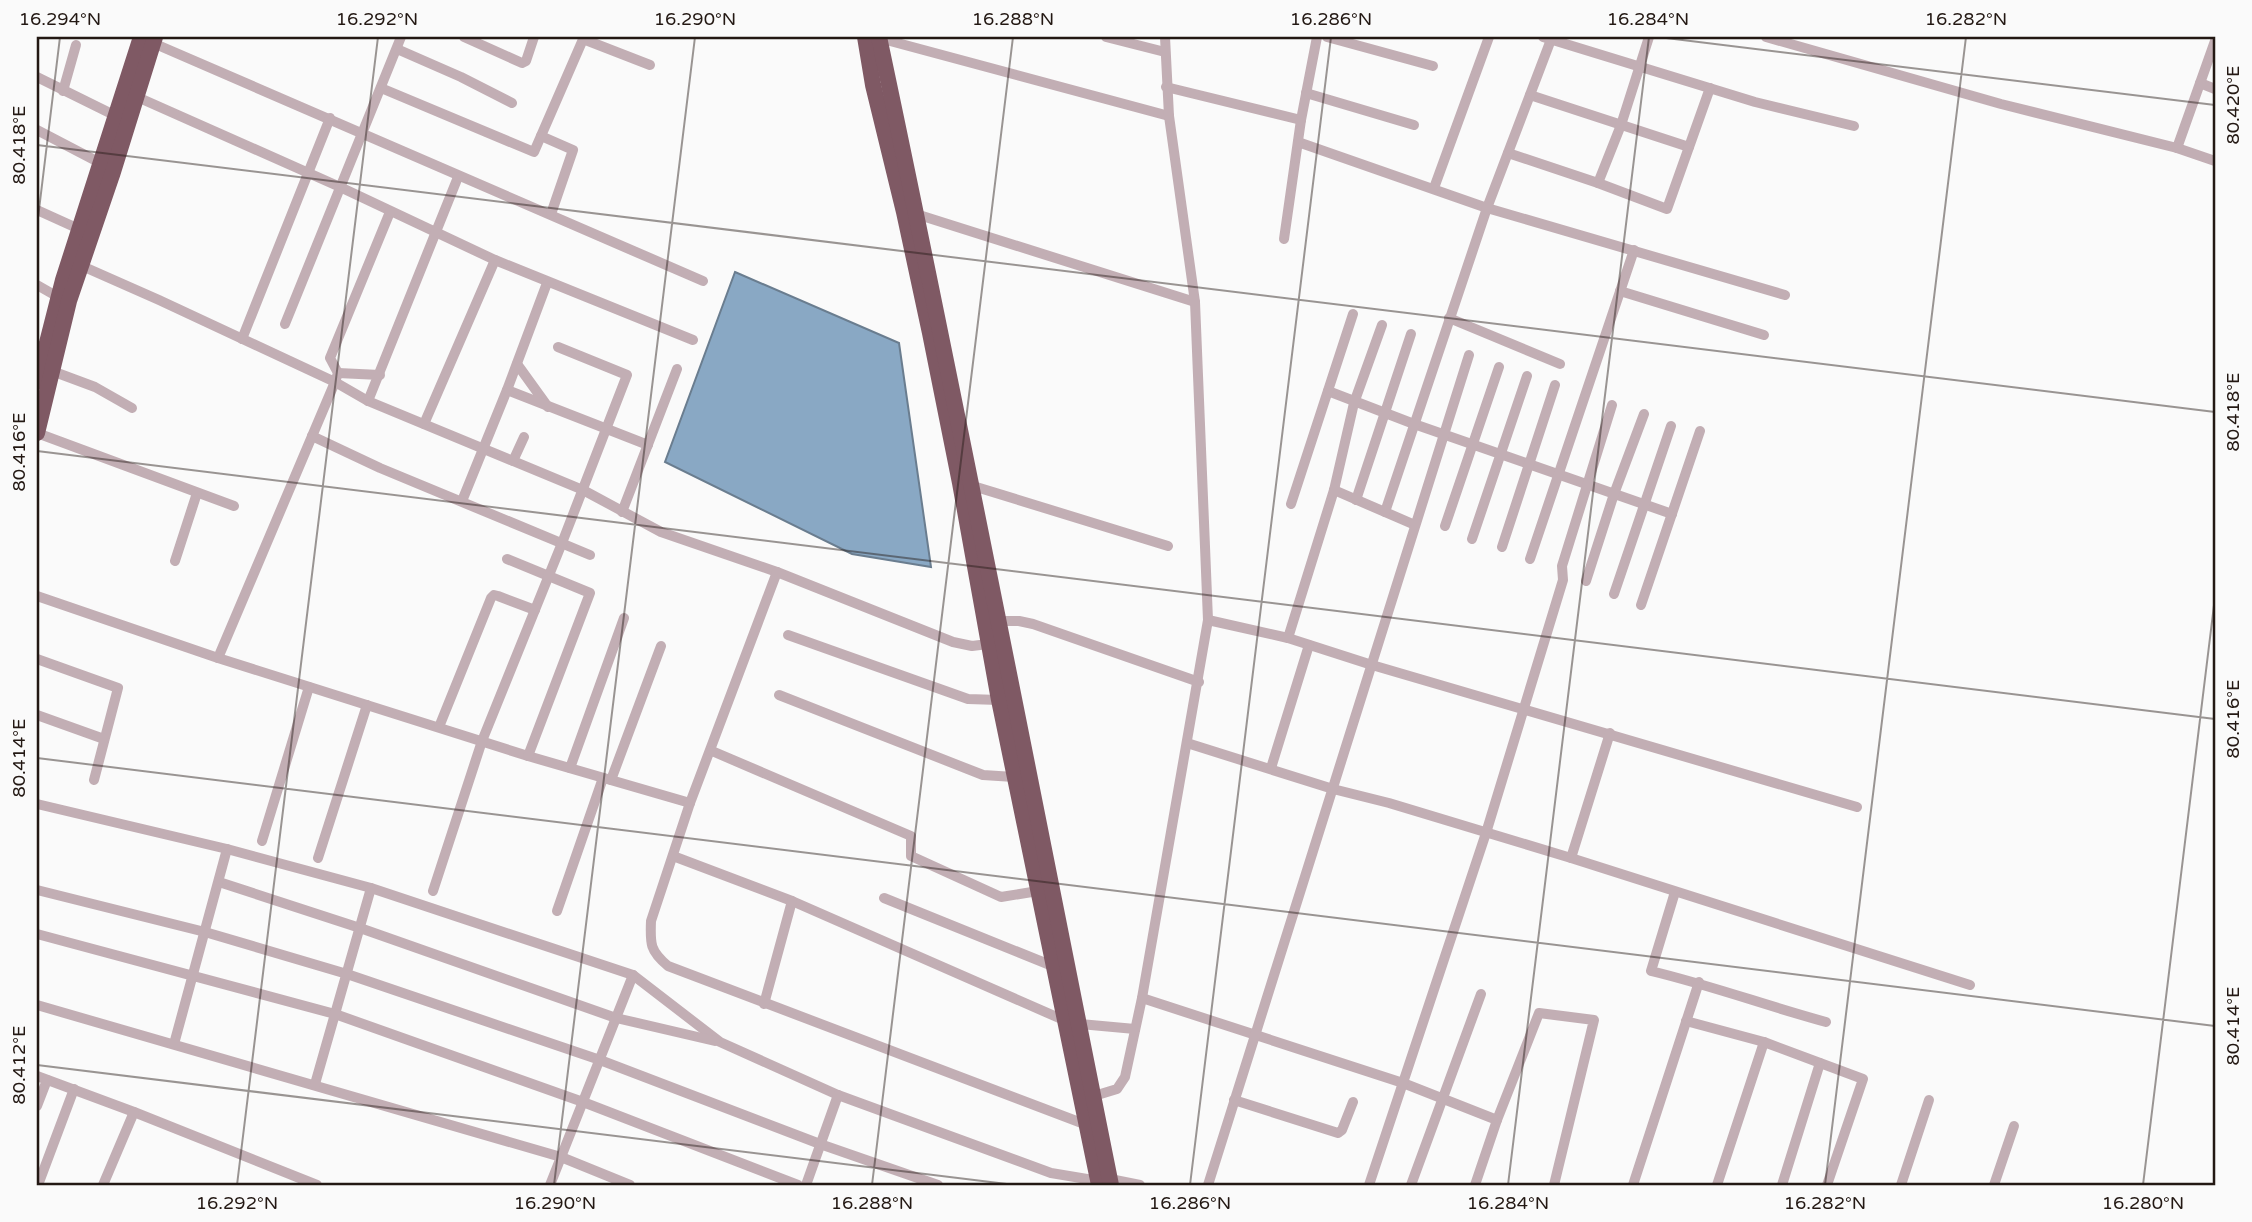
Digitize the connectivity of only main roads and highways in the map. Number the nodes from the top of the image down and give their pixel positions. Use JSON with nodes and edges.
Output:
{"nodes":[{"id":1,"x":875,"y":37,"type":"edge"},
{"id":2,"x":146,"y":38,"type":"edge"},
{"id":3,"x":107,"y":166,"type":"junction"},
{"id":4,"x":37,"y":382,"type":"edge"},
{"id":5,"x":37,"y":433,"type":"edge"},
{"id":6,"x":1073,"y":1022,"type":"junction"},
{"id":7,"x":1105,"y":1183,"type":"edge"}],
"edges":[{"from":1,"to":6,"type":"highway"},
{"from":1,"to":6,"type":"highway"},
{"from":2,"to":3,"type":"highway"},
{"from":2,"to":3,"type":"highway"},
{"from":3,"to":4,"type":"highway"},
{"from":3,"to":5,"type":"highway"},
{"from":6,"to":7,"type":"highway"},
{"from":6,"to":7,"type":"highway"}]}
